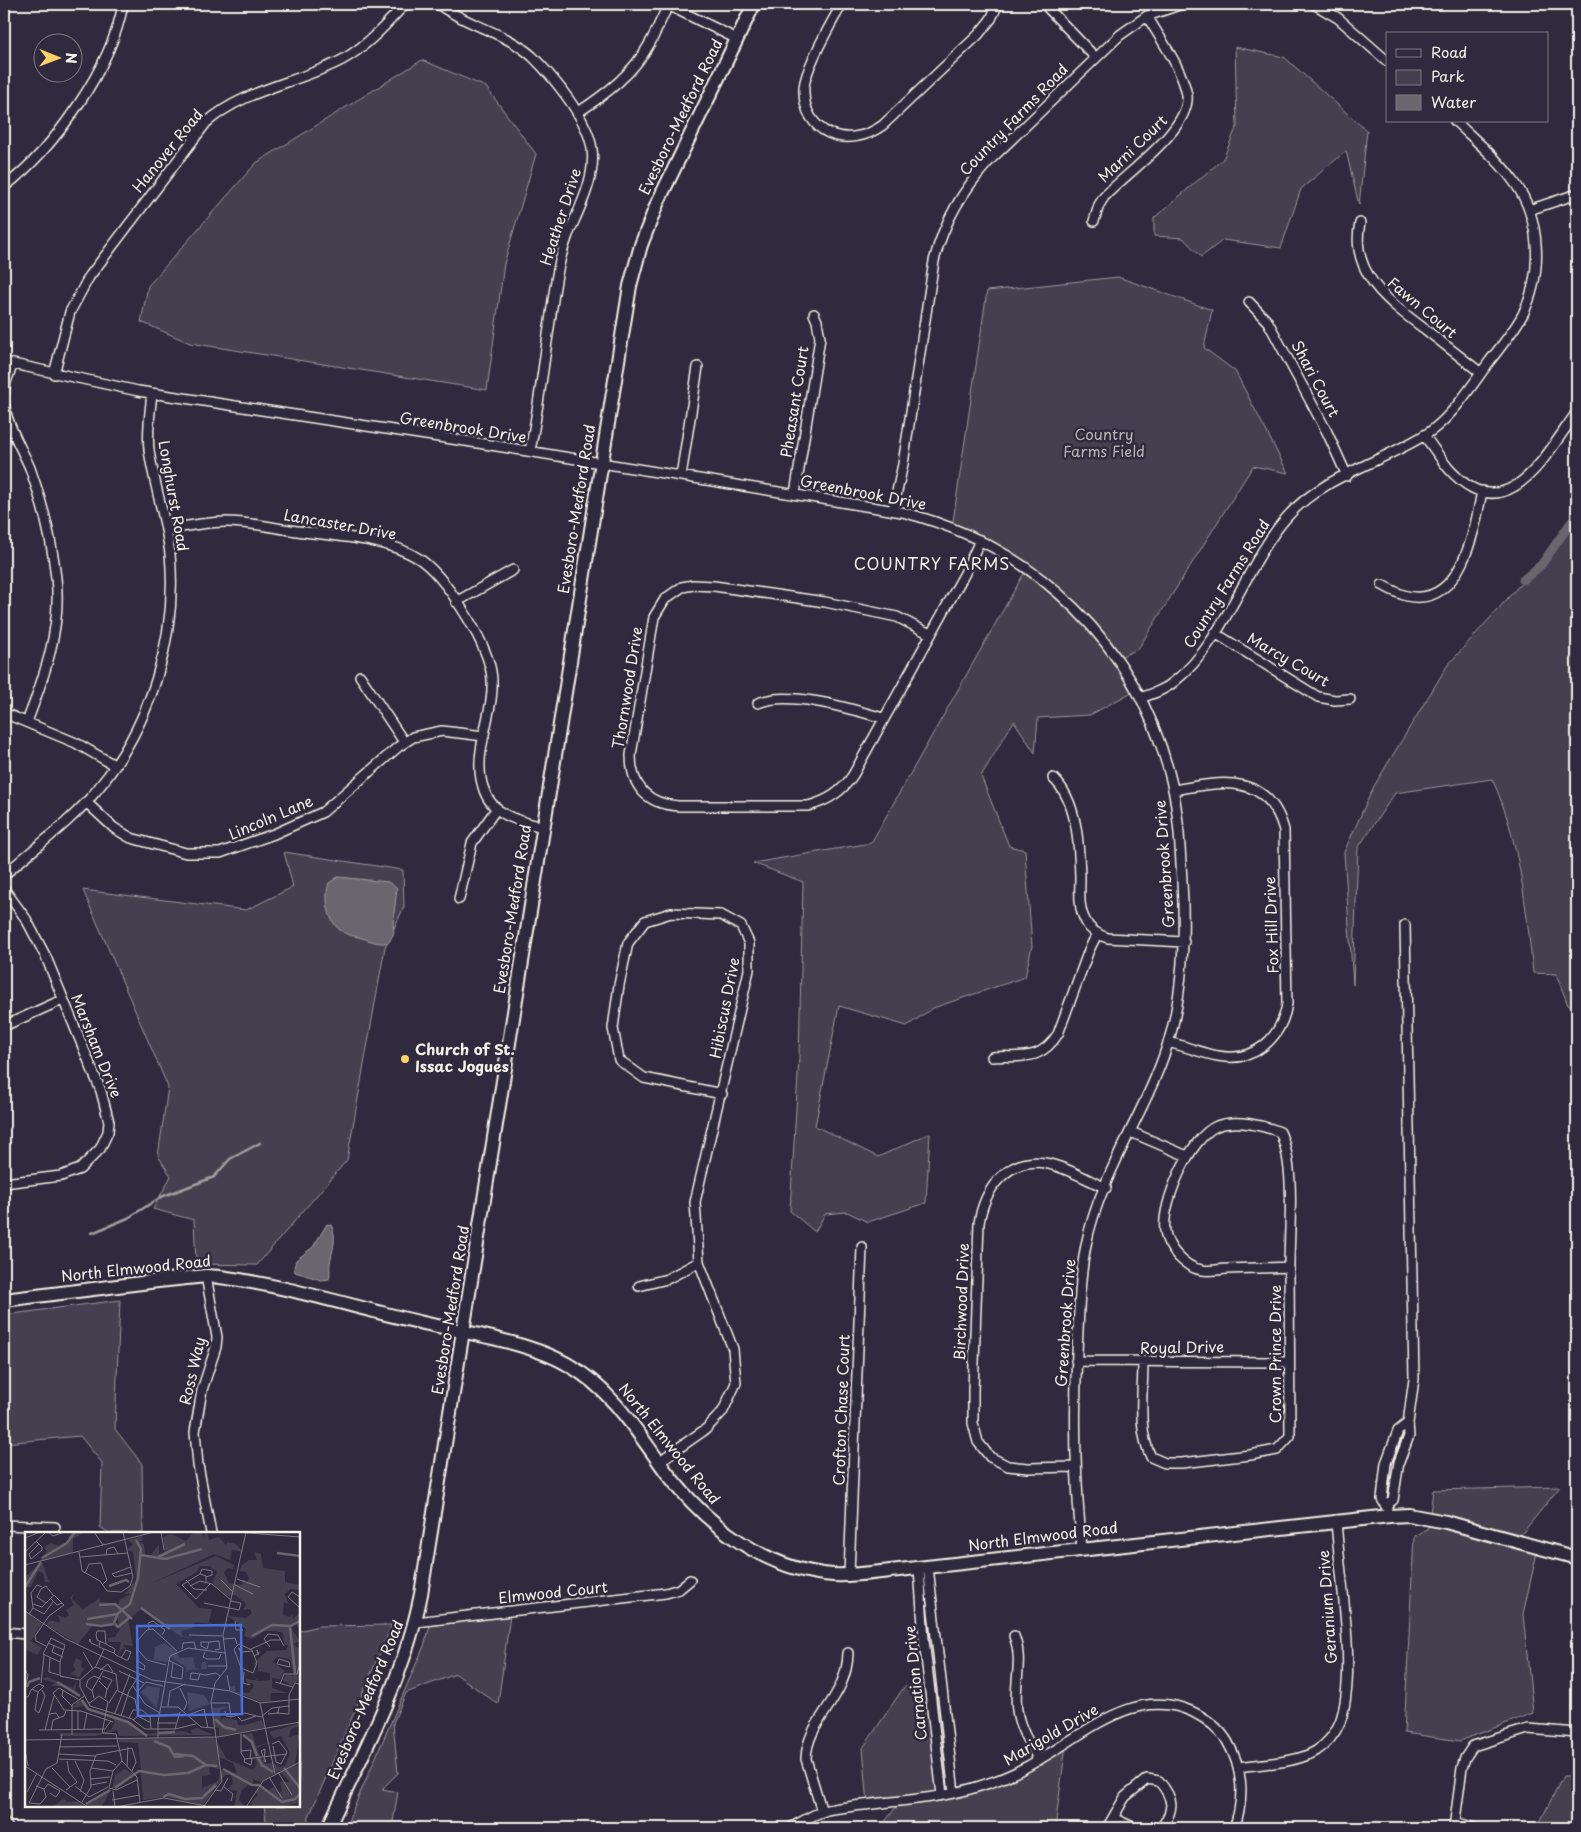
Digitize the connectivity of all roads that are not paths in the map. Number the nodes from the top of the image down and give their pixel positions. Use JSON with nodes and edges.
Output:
{"nodes":[{"id":1,"x":6,"y":4,"type":"edge"},
{"id":2,"x":123,"y":4,"type":"edge"},
{"id":3,"x":405,"y":4,"type":"edge"},
{"id":4,"x":438,"y":4,"type":"edge"},
{"id":5,"x":668,"y":4,"type":"edge"},
{"id":6,"x":754,"y":4,"type":"edge"},
{"id":7,"x":842,"y":4,"type":"edge"},
{"id":8,"x":998,"y":4,"type":"edge"},
{"id":9,"x":1044,"y":4,"type":"edge"},
{"id":10,"x":1182,"y":4,"type":"edge"},
{"id":11,"x":1314,"y":4,"type":"edge"},
{"id":12,"x":4,"y":9,"type":"edge"},
{"id":13,"x":1147,"y":16,"type":"junction"},
{"id":14,"x":737,"y":39,"type":"junction"},
{"id":15,"x":1095,"y":57,"type":"junction"},
{"id":16,"x":1386,"y":60,"type":"edge"},
{"id":17,"x":577,"y":113,"type":"junction"},
{"id":18,"x":1456,"y":122,"type":"edge"},
{"id":19,"x":4,"y":188,"type":"edge"},
{"id":20,"x":1577,"y":194,"type":"edge"},
{"id":21,"x":1529,"y":210,"type":"junction"},
{"id":22,"x":1094,"y":221,"type":"dead end"},
{"id":23,"x":1360,"y":222,"type":"dead end"},
{"id":24,"x":1249,"y":302,"type":"dead end"},
{"id":25,"x":814,"y":314,"type":"dead end"},
{"id":26,"x":8,"y":363,"type":"edge"},
{"id":27,"x":698,"y":367,"type":"dead end"},
{"id":28,"x":1482,"y":373,"type":"junction"},
{"id":29,"x":54,"y":374,"type":"junction"},
{"id":30,"x":152,"y":394,"type":"junction"},
{"id":31,"x":1577,"y":412,"type":"edge"},
{"id":32,"x":1424,"y":435,"type":"junction"},
{"id":33,"x":530,"y":452,"type":"junction"},
{"id":34,"x":600,"y":462,"type":"junction"},
{"id":35,"x":681,"y":476,"type":"junction"},
{"id":36,"x":1347,"y":476,"type":"junction"},
{"id":37,"x":1482,"y":491,"type":"junction"},
{"id":38,"x":795,"y":494,"type":"junction"},
{"id":39,"x":893,"y":510,"type":"junction"},
{"id":40,"x":166,"y":530,"type":"junction"},
{"id":41,"x":980,"y":540,"type":"junction"},
{"id":42,"x":513,"y":570,"type":"dead end"},
{"id":43,"x":1382,"y":585,"type":"dead end"},
{"id":44,"x":456,"y":602,"type":"junction"},
{"id":45,"x":1215,"y":633,"type":"junction"},
{"id":46,"x":930,"y":634,"type":"junction"},
{"id":47,"x":360,"y":676,"type":"dead end"},
{"id":48,"x":1140,"y":698,"type":"junction"},
{"id":49,"x":1350,"y":699,"type":"dead end"},
{"id":50,"x":758,"y":703,"type":"dead end"},
{"id":51,"x":4,"y":712,"type":"edge"},
{"id":52,"x":883,"y":718,"type":"junction"},
{"id":53,"x":27,"y":722,"type":"junction"},
{"id":54,"x":484,"y":736,"type":"junction"},
{"id":55,"x":404,"y":742,"type":"junction"},
{"id":56,"x":114,"y":765,"type":"junction"},
{"id":57,"x":1053,"y":778,"type":"dead end"},
{"id":58,"x":1173,"y":790,"type":"junction"},
{"id":59,"x":86,"y":802,"type":"junction"},
{"id":60,"x":497,"y":808,"type":"junction"},
{"id":61,"x":543,"y":826,"type":"junction"},
{"id":62,"x":4,"y":875,"type":"edge"},
{"id":63,"x":4,"y":889,"type":"edge"},
{"id":64,"x":459,"y":899,"type":"dead end"},
{"id":65,"x":1406,"y":925,"type":"dead end"},
{"id":66,"x":1097,"y":934,"type":"junction"},
{"id":67,"x":1184,"y":942,"type":"junction"},
{"id":68,"x":62,"y":1000,"type":"junction"},
{"id":69,"x":4,"y":1026,"type":"edge"},
{"id":70,"x":1168,"y":1042,"type":"junction"},
{"id":71,"x":992,"y":1057,"type":"dead end"},
{"id":72,"x":722,"y":1094,"type":"junction"},
{"id":73,"x":1131,"y":1132,"type":"junction"},
{"id":74,"x":1187,"y":1156,"type":"junction"},
{"id":75,"x":4,"y":1183,"type":"edge"},
{"id":76,"x":1106,"y":1188,"type":"junction"},
{"id":77,"x":862,"y":1247,"type":"dead end"},
{"id":78,"x":699,"y":1262,"type":"junction"},
{"id":79,"x":1289,"y":1267,"type":"junction"},
{"id":80,"x":206,"y":1276,"type":"junction"},
{"id":81,"x":639,"y":1286,"type":"dead end"},
{"id":82,"x":4,"y":1300,"type":"edge"},
{"id":83,"x":464,"y":1333,"type":"junction"},
{"id":84,"x":1076,"y":1361,"type":"junction"},
{"id":85,"x":1143,"y":1362,"type":"junction"},
{"id":86,"x":1289,"y":1362,"type":"junction"},
{"id":87,"x":660,"y":1461,"type":"junction"},
{"id":88,"x":1075,"y":1467,"type":"junction"},
{"id":89,"x":1388,"y":1510,"type":"junction"},
{"id":90,"x":1336,"y":1520,"type":"junction"},
{"id":91,"x":4,"y":1525,"type":"edge"},
{"id":92,"x":55,"y":1527,"type":"dead end"},
{"id":93,"x":211,"y":1532,"type":"edge"},
{"id":94,"x":1082,"y":1548,"type":"junction"},
{"id":95,"x":1577,"y":1558,"type":"edge"},
{"id":96,"x":924,"y":1567,"type":"junction"},
{"id":97,"x":849,"y":1574,"type":"junction"},
{"id":98,"x":690,"y":1580,"type":"dead end"},
{"id":99,"x":416,"y":1622,"type":"junction"},
{"id":100,"x":4,"y":1632,"type":"edge"},
{"id":101,"x":25,"y":1634,"type":"edge"},
{"id":102,"x":1014,"y":1636,"type":"dead end"},
{"id":103,"x":848,"y":1653,"type":"dead end"},
{"id":104,"x":1577,"y":1733,"type":"edge"},
{"id":105,"x":1039,"y":1760,"type":"junction"},
{"id":106,"x":1238,"y":1767,"type":"junction"},
{"id":107,"x":954,"y":1793,"type":"junction"},
{"id":108,"x":942,"y":1795,"type":"junction"},
{"id":109,"x":822,"y":1812,"type":"junction"},
{"id":110,"x":1113,"y":1818,"type":"junction"},
{"id":111,"x":4,"y":1822,"type":"edge"},
{"id":112,"x":1455,"y":1825,"type":"edge"},
{"id":113,"x":8,"y":1828,"type":"edge"},
{"id":114,"x":328,"y":1828,"type":"edge"},
{"id":115,"x":790,"y":1828,"type":"edge"},
{"id":116,"x":1107,"y":1828,"type":"edge"},
{"id":117,"x":1135,"y":1828,"type":"edge"},
{"id":118,"x":1161,"y":1828,"type":"edge"},
{"id":119,"x":1234,"y":1828,"type":"edge"},
{"id":120,"x":1474,"y":1828,"type":"edge"}],
"edges":[{"from":1,"to":12,"type":"street"},
{"from":2,"to":19,"type":"street"},
{"from":3,"to":29,"type":"street","name":"Hanover Road"},
{"from":4,"to":17,"type":"street","name":"Heather Drive"},
{"from":5,"to":14,"type":"street"},
{"from":5,"to":17,"type":"street"},
{"from":6,"to":14,"type":"street","name":"Evesboro-Medford Road"},
{"from":7,"to":8,"type":"street"},
{"from":9,"to":15,"type":"street"},
{"from":10,"to":13,"type":"street","name":"Country Farms Road"},
{"from":11,"to":16,"type":"street"},
{"from":13,"to":15,"type":"street","name":"Country Farms Road"},
{"from":13,"to":22,"type":"street","name":"Marni Court"},
{"from":14,"to":34,"type":"street","name":"Evesboro-Medford Road"},
{"from":15,"to":39,"type":"street","name":"Country Farms Road"},
{"from":17,"to":33,"type":"street","name":"Heather Drive"},
{"from":18,"to":21,"type":"street","name":"Country Farms Road"},
{"from":20,"to":21,"type":"street"},
{"from":21,"to":28,"type":"street","name":"Country Farms Road"},
{"from":23,"to":28,"type":"street","name":"Fawn Court"},
{"from":24,"to":36,"type":"street","name":"Shari Court"},
{"from":25,"to":38,"type":"street","name":"Pheasant Court"},
{"from":26,"to":29,"type":"street","name":"Greenbrook Drive"},
{"from":26,"to":53,"type":"street"},
{"from":27,"to":35,"type":"street"},
{"from":28,"to":32,"type":"street","name":"Country Farms Road"},
{"from":29,"to":30,"type":"street","name":"Greenbrook Drive"},
{"from":30,"to":33,"type":"street","name":"Greenbrook Drive"},
{"from":30,"to":40,"type":"street","name":"Longhurst Road"},
{"from":31,"to":37,"type":"street"},
{"from":32,"to":36,"type":"street","name":"Country Farms Road"},
{"from":32,"to":37,"type":"street"},
{"from":33,"to":34,"type":"street","name":"Greenbrook Drive"},
{"from":34,"to":35,"type":"street","name":"Greenbrook Drive"},
{"from":34,"to":61,"type":"street","name":"Evesboro-Medford Road"},
{"from":35,"to":38,"type":"street","name":"Greenbrook Drive"},
{"from":36,"to":45,"type":"street","name":"Country Farms Road"},
{"from":37,"to":43,"type":"street"},
{"from":38,"to":39,"type":"street","name":"Greenbrook Drive"},
{"from":39,"to":41,"type":"street","name":"Greenbrook Drive"},
{"from":40,"to":44,"type":"street","name":"Lancaster Drive"},
{"from":40,"to":56,"type":"street","name":"Longhurst Road"},
{"from":41,"to":46,"type":"street","name":"Thornwood Drive"},
{"from":41,"to":48,"type":"street","name":"Greenbrook Drive"},
{"from":42,"to":44,"type":"street"},
{"from":44,"to":54,"type":"street","name":"Lancaster Drive"},
{"from":45,"to":48,"type":"street","name":"Country Farms Road"},
{"from":45,"to":49,"type":"street","name":"Marcy Court"},
{"from":46,"to":52,"type":"street","name":"Thornwood Drive"},
{"from":46,"to":52,"type":"street","name":"Thornwood Drive"},
{"from":47,"to":55,"type":"street"},
{"from":48,"to":58,"type":"street","name":"Greenbrook Drive"},
{"from":50,"to":52,"type":"street"},
{"from":51,"to":53,"type":"street"},
{"from":53,"to":56,"type":"street"},
{"from":54,"to":55,"type":"street","name":"Lincoln Lane"},
{"from":54,"to":60,"type":"street","name":"Lancaster Drive"},
{"from":55,"to":59,"type":"street","name":"Lincoln Lane"},
{"from":56,"to":59,"type":"street","name":"Longhurst Road"},
{"from":57,"to":66,"type":"street"},
{"from":58,"to":67,"type":"street","name":"Greenbrook Drive"},
{"from":58,"to":70,"type":"street","name":"Fox Hill Drive"},
{"from":59,"to":62,"type":"street","name":"Longhurst Road"},
{"from":60,"to":61,"type":"street","name":"Lancaster Drive"},
{"from":60,"to":64,"type":"street"},
{"from":61,"to":83,"type":"street","name":"Evesboro-Medford Road"},
{"from":63,"to":68,"type":"street","name":"Marsham Drive"},
{"from":65,"to":89,"type":"street"},
{"from":66,"to":67,"type":"street"},
{"from":66,"to":71,"type":"street"},
{"from":67,"to":70,"type":"street","name":"Greenbrook Drive"},
{"from":68,"to":69,"type":"street"},
{"from":68,"to":75,"type":"street","name":"Marsham Drive"},
{"from":70,"to":73,"type":"street","name":"Greenbrook Drive"},
{"from":72,"to":72,"type":"street","name":"Hibiscus Drive"},
{"from":72,"to":78,"type":"street","name":"Hibiscus Drive"},
{"from":73,"to":74,"type":"street"},
{"from":73,"to":76,"type":"street","name":"Greenbrook Drive"},
{"from":74,"to":79,"type":"street","name":"Crown Prince Drive"},
{"from":74,"to":79,"type":"street","name":"Crown Prince Drive"},
{"from":76,"to":84,"type":"street","name":"Greenbrook Drive"},
{"from":76,"to":88,"type":"street","name":"Birchwood Drive"},
{"from":77,"to":97,"type":"street","name":"Crofton Chase Court"},
{"from":78,"to":81,"type":"street"},
{"from":78,"to":87,"type":"street","name":"Hibiscus Drive"},
{"from":79,"to":86,"type":"street","name":"Crown Prince Drive"},
{"from":80,"to":82,"type":"street","name":"North Elmwood Road"},
{"from":80,"to":83,"type":"street","name":"North Elmwood Road"},
{"from":80,"to":93,"type":"street","name":"Ross Way"},
{"from":83,"to":87,"type":"street","name":"North Elmwood Road"},
{"from":83,"to":99,"type":"street","name":"Evesboro-Medford Road"},
{"from":84,"to":85,"type":"street","name":"Royal Drive"},
{"from":84,"to":88,"type":"street","name":"Greenbrook Drive"},
{"from":85,"to":86,"type":"street","name":"Royal Drive"},
{"from":85,"to":86,"type":"street","name":"Crown Prince Drive"},
{"from":87,"to":97,"type":"street","name":"North Elmwood Road"},
{"from":88,"to":94,"type":"street","name":"Greenbrook Drive"},
{"from":89,"to":90,"type":"street","name":"North Elmwood Road"},
{"from":89,"to":95,"type":"street","name":"North Elmwood Road"},
{"from":90,"to":94,"type":"street","name":"North Elmwood Road"},
{"from":90,"to":106,"type":"street","name":"Geranium Drive"},
{"from":91,"to":92,"type":"street"},
{"from":94,"to":96,"type":"street","name":"North Elmwood Road"},
{"from":96,"to":97,"type":"street","name":"North Elmwood Road"},
{"from":96,"to":107,"type":"street","name":"Carnation Drive"},
{"from":96,"to":108,"type":"street","name":"Carnation Drive"},
{"from":98,"to":99,"type":"street","name":"Elmwood Court"},
{"from":99,"to":114,"type":"street","name":"Evesboro-Medford Road"},
{"from":100,"to":101,"type":"street"},
{"from":102,"to":105,"type":"street"},
{"from":103,"to":109,"type":"street"},
{"from":104,"to":112,"type":"street"},
{"from":105,"to":106,"type":"street","name":"Marigold Drive"},
{"from":105,"to":107,"type":"street","name":"Marigold Drive"},
{"from":106,"to":119,"type":"street","name":"Marigold Drive"},
{"from":107,"to":108,"type":"street","name":"Marigold Drive"},
{"from":108,"to":109,"type":"street","name":"Marigold Drive"},
{"from":109,"to":115,"type":"street","name":"Marigold Drive"},
{"from":110,"to":116,"type":"street"},
{"from":110,"to":117,"type":"street"},
{"from":110,"to":118,"type":"street"},
{"from":111,"to":113,"type":"street"},
{"from":112,"to":120,"type":"street"}]}
